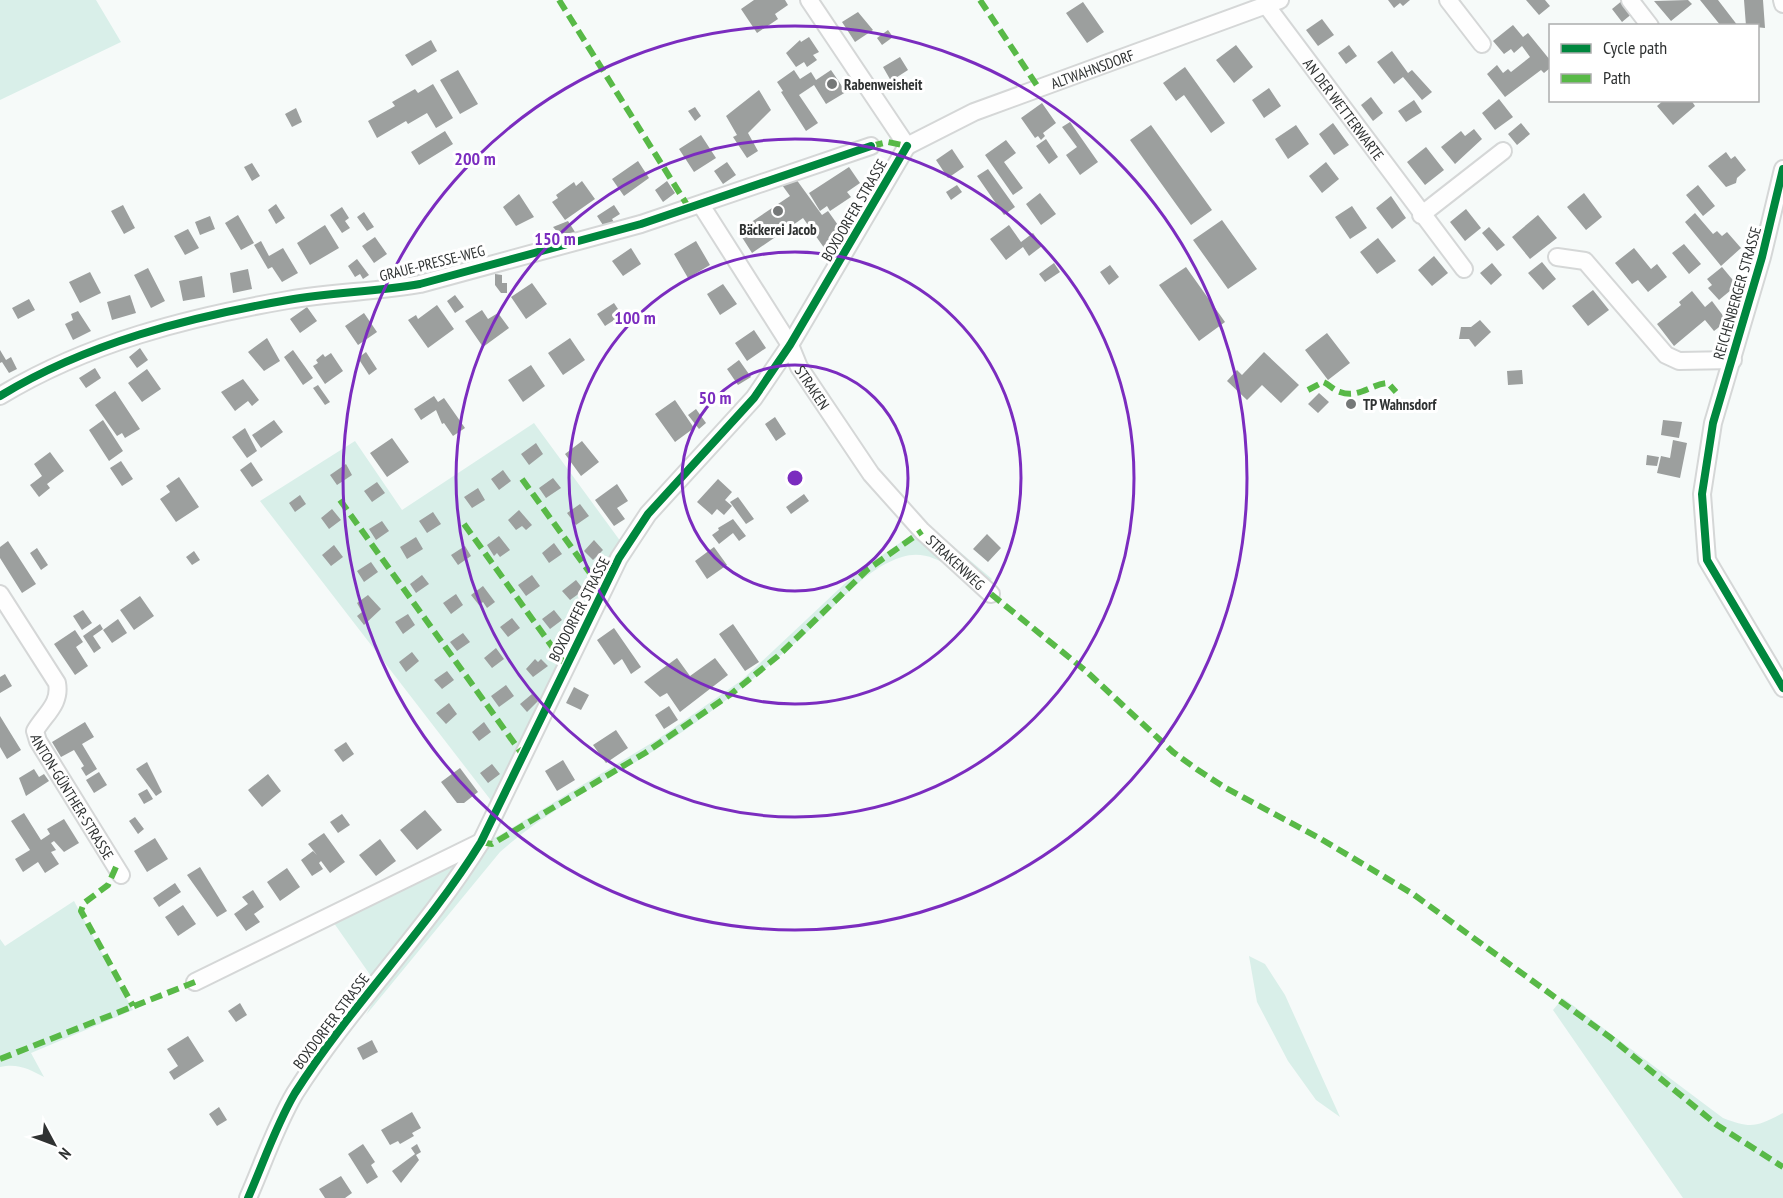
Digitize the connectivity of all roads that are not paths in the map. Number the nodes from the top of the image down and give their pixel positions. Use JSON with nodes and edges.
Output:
{"nodes":[{"id":1,"x":809,"y":0,"type":"edge"},
{"id":2,"x":1448,"y":0,"type":"edge"},
{"id":3,"x":1630,"y":0,"type":"edge"},
{"id":4,"x":1273,"y":3,"type":"edge"},
{"id":5,"x":1648,"y":24,"type":"edge"},
{"id":6,"x":1482,"y":44,"type":"dead end"},
{"id":7,"x":871,"y":146,"type":"dead end"},
{"id":8,"x":907,"y":146,"type":"junction"},
{"id":9,"x":1503,"y":152,"type":"dead end"},
{"id":10,"x":1783,"y":169,"type":"edge"},
{"id":11,"x":701,"y":205,"type":"junction"},
{"id":12,"x":1421,"y":215,"type":"junction"},
{"id":13,"x":1557,"y":257,"type":"dead end"},
{"id":14,"x":1464,"y":269,"type":"dead end"},
{"id":15,"x":790,"y":345,"type":"junction"},
{"id":16,"x":1733,"y":360,"type":"junction"},
{"id":17,"x":0,"y":396,"type":"edge"},
{"id":18,"x":922,"y":531,"type":"joint"},
{"id":19,"x":0,"y":594,"type":"edge"},
{"id":20,"x":992,"y":594,"type":"dead end"},
{"id":21,"x":1783,"y":688,"type":"edge"},
{"id":22,"x":481,"y":842,"type":"junction"},
{"id":23,"x":121,"y":875,"type":"dead end"},
{"id":24,"x":195,"y":982,"type":"dead end"},
{"id":25,"x":248,"y":1198,"type":"edge"}],
"edges":[{"from":1,"to":8,"type":"street"},
{"from":2,"to":6,"type":"street"},
{"from":3,"to":5,"type":"street"},
{"from":4,"to":8,"type":"street","name":"ALTWAHNSDORF"},
{"from":4,"to":12,"type":"street","name":"AN DER WETTERWARTE"},
{"from":7,"to":11,"type":"street","name":"GRAUE-PRESSE-WEG"},
{"from":8,"to":15,"type":"street","name":"BOXDORFER STRASSE"},
{"from":9,"to":12,"type":"street"},
{"from":10,"to":16,"type":"street","name":"REICHENBERGER STRASSE"},
{"from":11,"to":15,"type":"street","name":"STRAKEN"},
{"from":11,"to":17,"type":"street","name":"GRAUE-PRESSE-WEG"},
{"from":12,"to":14,"type":"street","name":"AN DER WETTERWARTE"},
{"from":13,"to":16,"type":"street","name":"REICHENBERGER STRASSE"},
{"from":15,"to":18,"type":"street","name":"STRAKEN"},
{"from":15,"to":22,"type":"street","name":"BOXDORFER STRASSE"},
{"from":16,"to":21,"type":"street","name":"REICHENBERGER STRASSE"},
{"from":18,"to":20,"type":"street","name":"STRAKENWEG"},
{"from":19,"to":23,"type":"street","name":"ANTON-GÜNTHER-STRASSE"},
{"from":22,"to":24,"type":"street"},
{"from":22,"to":25,"type":"street","name":"BOXDORFER STRASSE"}]}
